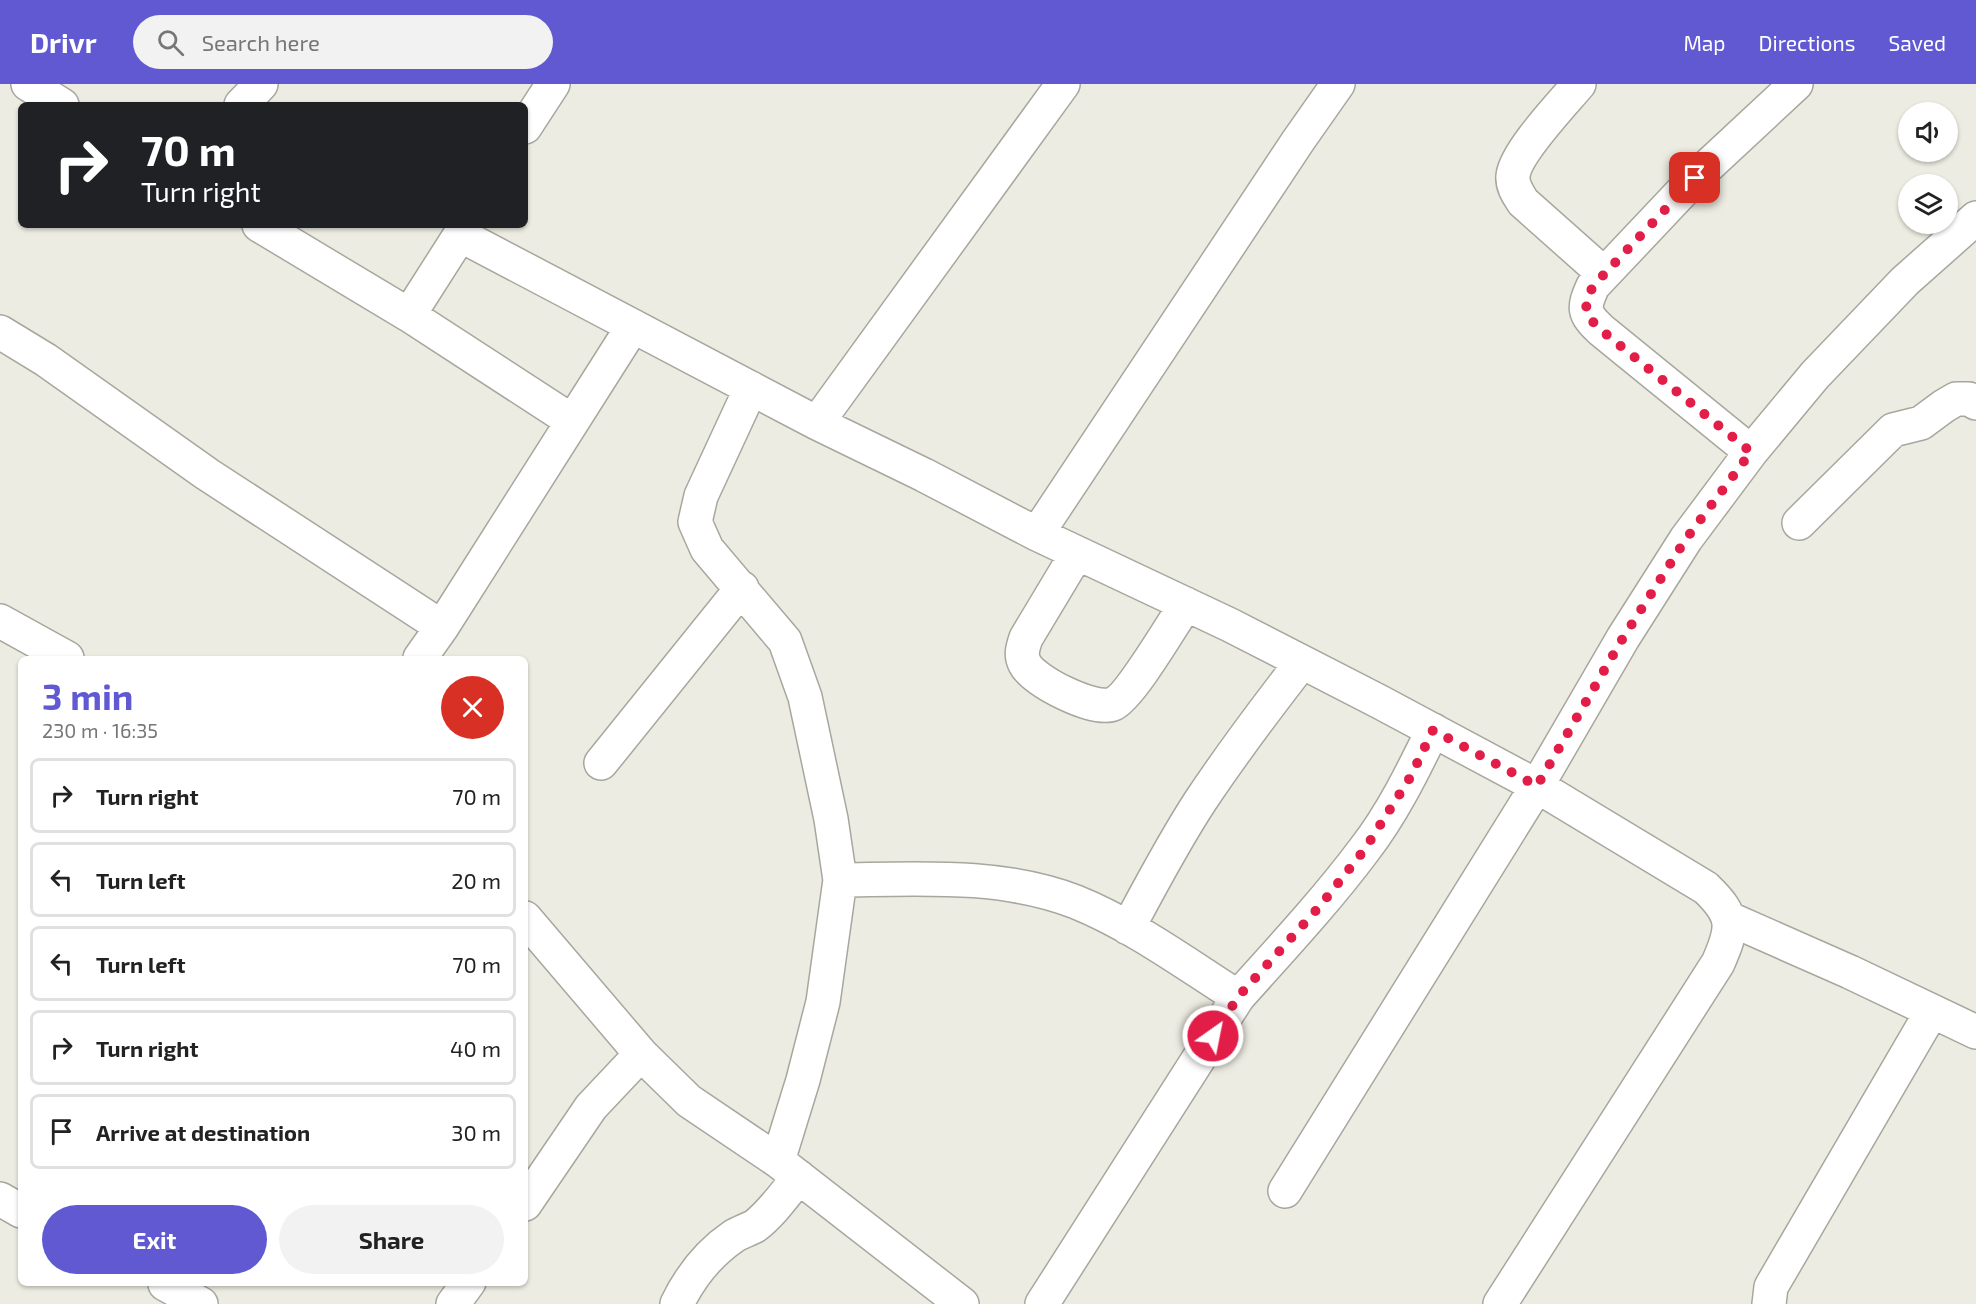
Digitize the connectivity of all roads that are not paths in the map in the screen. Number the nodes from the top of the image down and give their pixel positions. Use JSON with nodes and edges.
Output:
{"nodes":[{"id":1,"x":28,"y":84,"type":"edge"},
{"id":2,"x":261,"y":84,"type":"edge"},
{"id":3,"x":554,"y":84,"type":"edge"},
{"id":4,"x":1063,"y":84,"type":"edge"},
{"id":5,"x":1338,"y":84,"type":"edge"},
{"id":6,"x":1580,"y":84,"type":"edge"},
{"id":7,"x":1796,"y":84,"type":"edge"},
{"id":8,"x":58,"y":102,"type":"edge"},
{"id":9,"x":244,"y":102,"type":"edge"},
{"id":10,"x":528,"y":123,"type":"edge"},
{"id":11,"x":1976,"y":218,"type":"edge"},
{"id":12,"x":264,"y":228,"type":"edge"},
{"id":13,"x":463,"y":230,"type":"edge"},
{"id":14,"x":1604,"y":274,"type":"junction"},
{"id":15,"x":409,"y":315,"type":"junction"},
{"id":16,"x":633,"y":326,"type":"junction"},
{"id":17,"x":0,"y":332,"type":"edge"},
{"id":18,"x":751,"y":388,"type":"junction"},
{"id":19,"x":1976,"y":403,"type":"edge"},
{"id":20,"x":572,"y":421,"type":"junction"},
{"id":21,"x":817,"y":423,"type":"junction"},
{"id":22,"x":1751,"y":452,"type":"junction"},
{"id":23,"x":1799,"y":523,"type":"dead end"},
{"id":24,"x":1036,"y":534,"type":"junction"},
{"id":25,"x":1077,"y":553,"type":"junction"},
{"id":26,"x":742,"y":588,"type":"junction"},
{"id":27,"x":1186,"y":604,"type":"junction"},
{"id":28,"x":0,"y":621,"type":"edge"},
{"id":29,"x":442,"y":627,"type":"junction"},
{"id":30,"x":63,"y":656,"type":"edge"},
{"id":31,"x":421,"y":656,"type":"edge"},
{"id":32,"x":1302,"y":662,"type":"junction"},
{"id":33,"x":1433,"y":730,"type":"junction"},
{"id":34,"x":601,"y":763,"type":"dead end"},
{"id":35,"x":1537,"y":786,"type":"junction"},
{"id":36,"x":840,"y":880,"type":"junction"},
{"id":37,"x":1730,"y":919,"type":"junction"},
{"id":38,"x":528,"y":921,"type":"edge"},
{"id":39,"x":1128,"y":928,"type":"junction"},
{"id":40,"x":1238,"y":997,"type":"junction"},
{"id":41,"x":1932,"y":1011,"type":"junction"},
{"id":42,"x":1976,"y":1032,"type":"edge"},
{"id":43,"x":641,"y":1054,"type":"junction"},
{"id":44,"x":789,"y":1169,"type":"junction"},
{"id":45,"x":1285,"y":1191,"type":"dead end"},
{"id":46,"x":0,"y":1199,"type":"edge"},
{"id":47,"x":528,"y":1200,"type":"edge"},
{"id":48,"x":18,"y":1209,"type":"edge"},
{"id":49,"x":169,"y":1286,"type":"edge"},
{"id":50,"x":466,"y":1286,"type":"edge"},
{"id":51,"x":201,"y":1304,"type":"edge"},
{"id":52,"x":453,"y":1304,"type":"edge"},
{"id":53,"x":676,"y":1304,"type":"edge"},
{"id":54,"x":962,"y":1304,"type":"edge"},
{"id":55,"x":1042,"y":1304,"type":"edge"},
{"id":56,"x":1500,"y":1304,"type":"edge"},
{"id":57,"x":1769,"y":1304,"type":"edge"}],
"edges":[{"from":1,"to":8,"type":"street"},
{"from":2,"to":9,"type":"street"},
{"from":3,"to":10,"type":"street"},
{"from":4,"to":21,"type":"street"},
{"from":5,"to":24,"type":"street"},
{"from":6,"to":14,"type":"street"},
{"from":7,"to":14,"type":"street"},
{"from":11,"to":22,"type":"street"},
{"from":12,"to":15,"type":"street"},
{"from":13,"to":15,"type":"street"},
{"from":13,"to":16,"type":"street"},
{"from":14,"to":22,"type":"street"},
{"from":15,"to":20,"type":"street"},
{"from":16,"to":18,"type":"street"},
{"from":16,"to":20,"type":"street"},
{"from":17,"to":29,"type":"street"},
{"from":18,"to":21,"type":"street"},
{"from":18,"to":26,"type":"street"},
{"from":19,"to":23,"type":"street"},
{"from":20,"to":29,"type":"street"},
{"from":21,"to":24,"type":"street"},
{"from":22,"to":35,"type":"street"},
{"from":24,"to":25,"type":"street"},
{"from":25,"to":27,"type":"street"},
{"from":25,"to":27,"type":"street"},
{"from":26,"to":34,"type":"street"},
{"from":26,"to":36,"type":"street"},
{"from":27,"to":32,"type":"street"},
{"from":28,"to":30,"type":"street"},
{"from":29,"to":31,"type":"street"},
{"from":32,"to":33,"type":"street"},
{"from":32,"to":39,"type":"street"},
{"from":33,"to":35,"type":"street"},
{"from":33,"to":40,"type":"street"},
{"from":35,"to":37,"type":"street"},
{"from":35,"to":45,"type":"street"},
{"from":36,"to":39,"type":"street"},
{"from":36,"to":44,"type":"street"},
{"from":37,"to":41,"type":"street"},
{"from":37,"to":56,"type":"street"},
{"from":38,"to":43,"type":"street"},
{"from":39,"to":40,"type":"street"},
{"from":40,"to":55,"type":"street"},
{"from":41,"to":42,"type":"street"},
{"from":41,"to":57,"type":"street"},
{"from":43,"to":44,"type":"street"},
{"from":43,"to":47,"type":"street"},
{"from":44,"to":53,"type":"street"},
{"from":44,"to":54,"type":"street"},
{"from":46,"to":48,"type":"street"},
{"from":49,"to":51,"type":"street"},
{"from":50,"to":52,"type":"street"}]}
